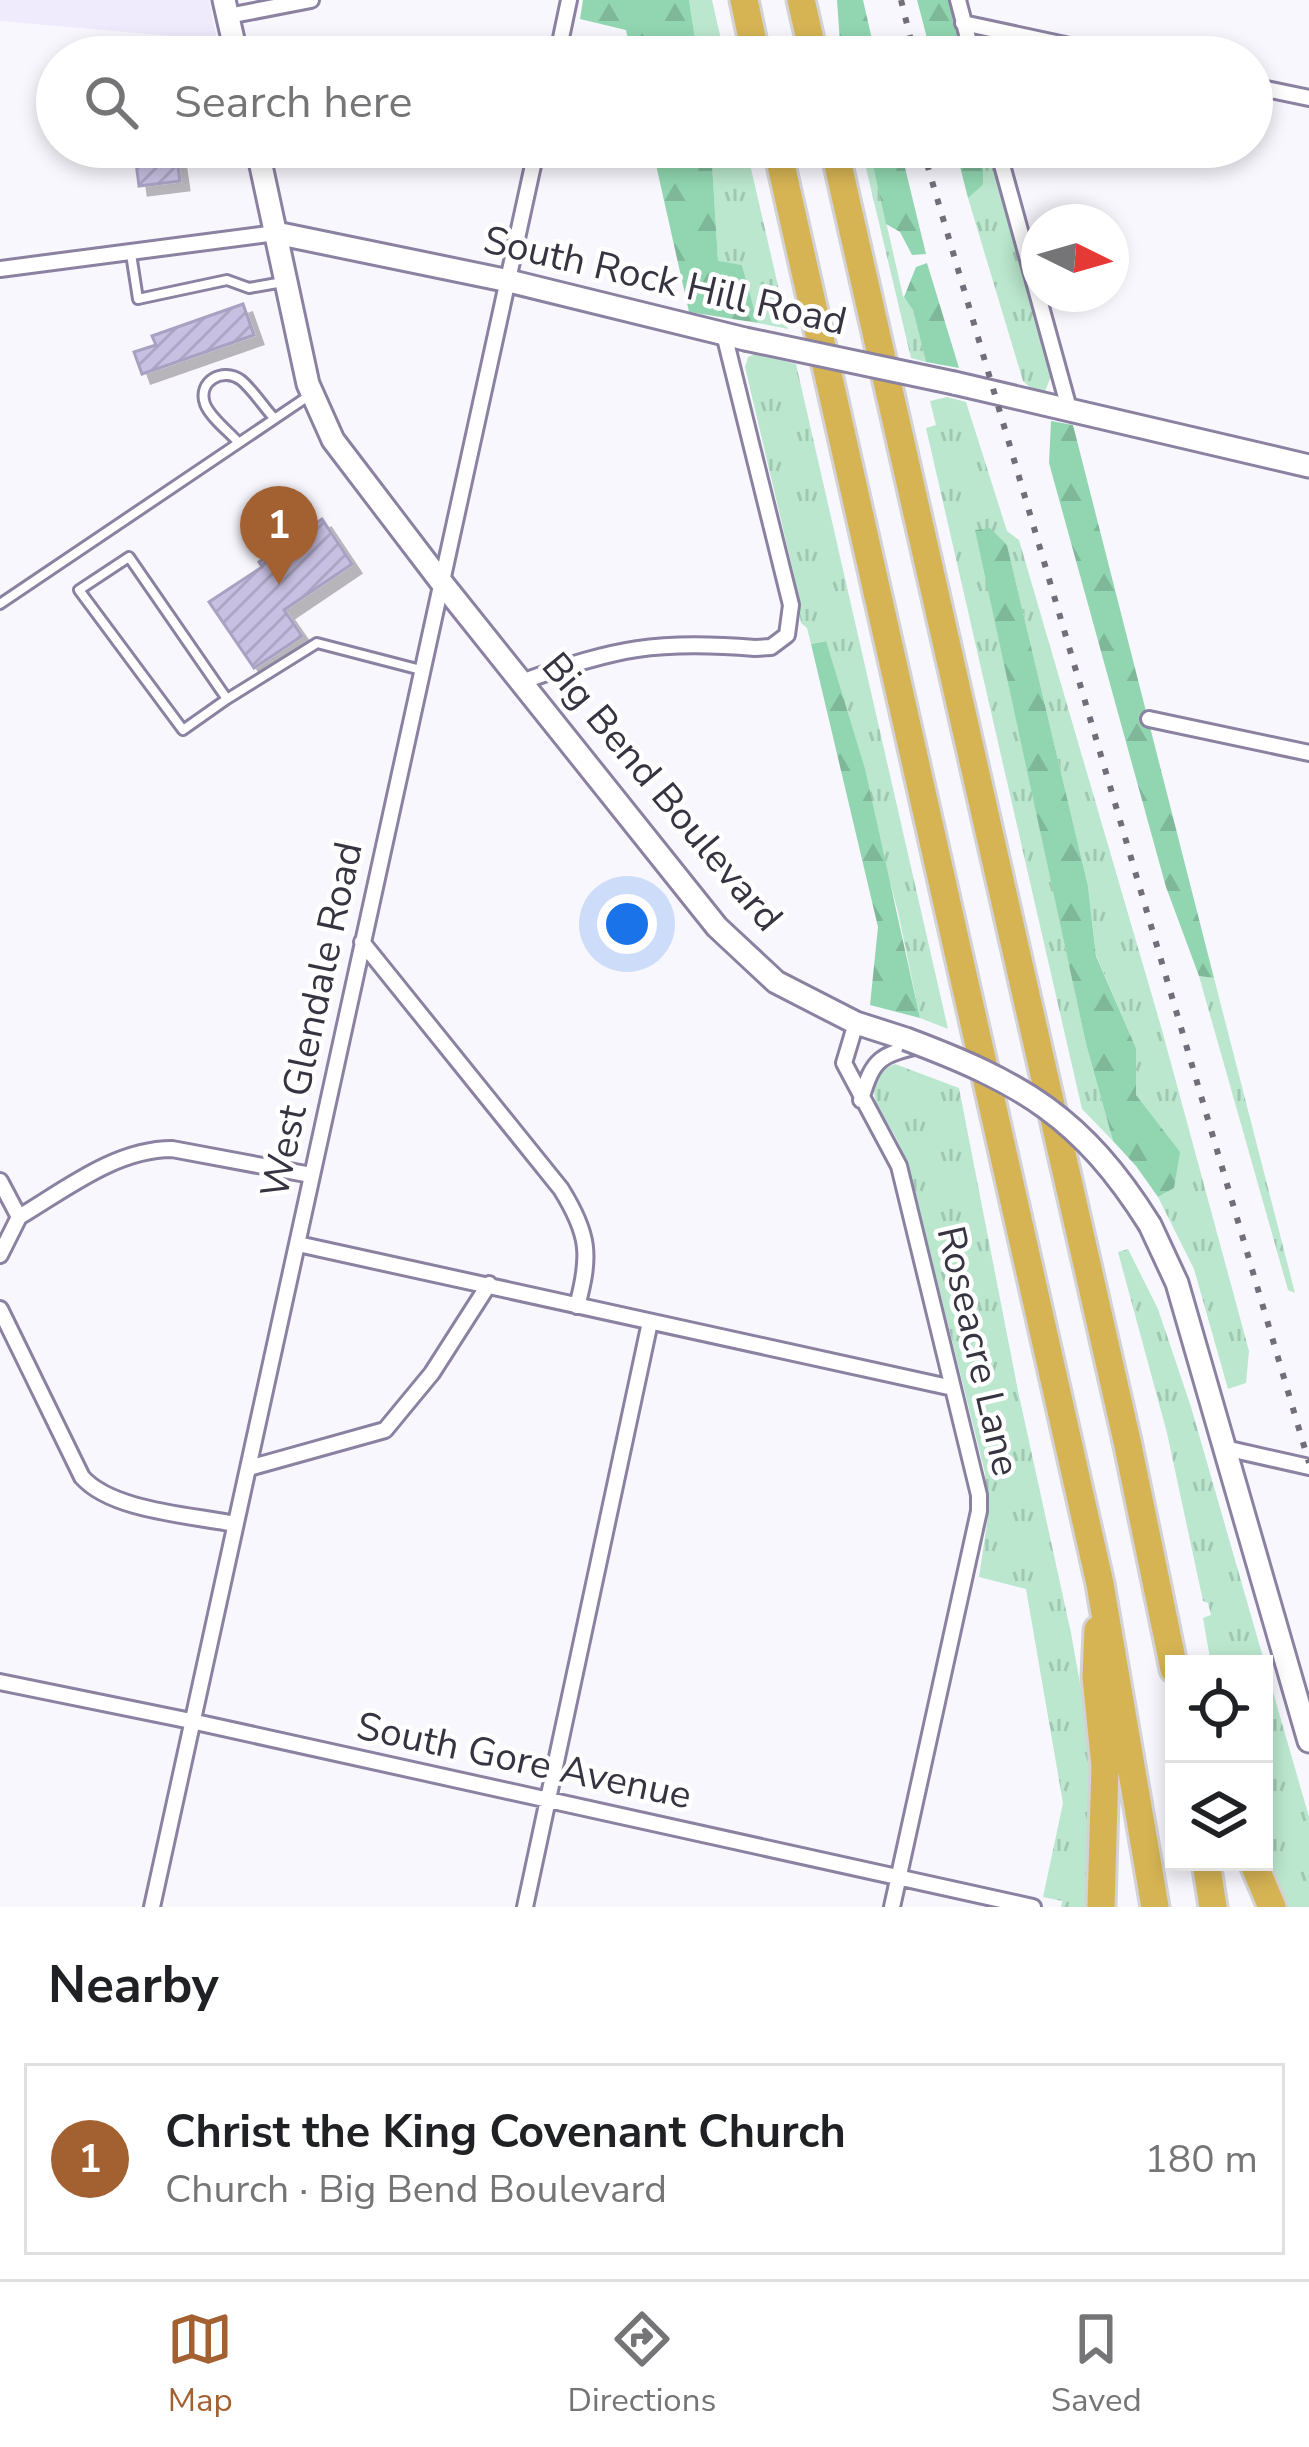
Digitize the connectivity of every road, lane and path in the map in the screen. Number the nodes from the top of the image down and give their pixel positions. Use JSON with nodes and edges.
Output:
{"nodes":[{"id":1,"x":311,"y":0,"type":"edge"},
{"id":2,"x":569,"y":0,"type":"edge"},
{"id":3,"x":744,"y":0,"type":"edge"},
{"id":4,"x":801,"y":0,"type":"edge"},
{"id":5,"x":958,"y":0,"type":"edge"},
{"id":6,"x":226,"y":8,"type":"edge"},
{"id":7,"x":963,"y":22,"type":"junction"},
{"id":8,"x":561,"y":36,"type":"edge"},
{"id":9,"x":752,"y":36,"type":"edge"},
{"id":10,"x":809,"y":36,"type":"edge"},
{"id":11,"x":967,"y":36,"type":"edge"},
{"id":12,"x":1026,"y":36,"type":"edge"},
{"id":13,"x":1273,"y":90,"type":"edge"},
{"id":14,"x":1309,"y":98,"type":"edge"},
{"id":15,"x":262,"y":168,"type":"edge"},
{"id":16,"x":533,"y":168,"type":"edge"},
{"id":17,"x":782,"y":168,"type":"edge"},
{"id":18,"x":839,"y":168,"type":"edge"},
{"id":19,"x":1003,"y":168,"type":"edge"},
{"id":20,"x":276,"y":233,"type":"junction"},
{"id":21,"x":131,"y":252,"type":"junction"},
{"id":22,"x":0,"y":269,"type":"edge"},
{"id":23,"x":284,"y":281,"type":"junction"},
{"id":24,"x":509,"y":281,"type":"junction"},
{"id":25,"x":735,"y":337,"type":"junction"},
{"id":26,"x":311,"y":394,"type":"junction"},
{"id":27,"x":1070,"y":412,"type":"junction"},
{"id":28,"x":273,"y":418,"type":"junction"},
{"id":29,"x":238,"y":441,"type":"junction"},
{"id":30,"x":1309,"y":466,"type":"edge"},
{"id":31,"x":442,"y":583,"type":"junction"},
{"id":32,"x":0,"y":604,"type":"edge"},
{"id":33,"x":422,"y":670,"type":"junction"},
{"id":34,"x":524,"y":681,"type":"junction"},
{"id":35,"x":226,"y":699,"type":"junction"},
{"id":36,"x":1149,"y":718,"type":"dead end"},
{"id":37,"x":1309,"y":753,"type":"edge"},
{"id":38,"x":362,"y":942,"type":"junction"},
{"id":39,"x":856,"y":1023,"type":"junction"},
{"id":40,"x":914,"y":1042,"type":"junction"},
{"id":41,"x":862,"y":1100,"type":"junction"},
{"id":42,"x":311,"y":1175,"type":"junction"},
{"id":43,"x":0,"y":1181,"type":"edge"},
{"id":44,"x":19,"y":1217,"type":"junction"},
{"id":45,"x":298,"y":1244,"type":"junction"},
{"id":46,"x":0,"y":1255,"type":"edge"},
{"id":47,"x":489,"y":1284,"type":"junction"},
{"id":48,"x":577,"y":1306,"type":"junction"},
{"id":49,"x":0,"y":1310,"type":"edge"},
{"id":50,"x":650,"y":1322,"type":"junction"},
{"id":51,"x":953,"y":1388,"type":"junction"},
{"id":52,"x":1225,"y":1448,"type":"junction"},
{"id":53,"x":1309,"y":1467,"type":"edge"},
{"id":54,"x":249,"y":1468,"type":"junction"},
{"id":55,"x":236,"y":1524,"type":"junction"},
{"id":56,"x":1100,"y":1583,"type":"junction"},
{"id":57,"x":1173,"y":1655,"type":"edge"},
{"id":58,"x":0,"y":1682,"type":"edge"},
{"id":59,"x":191,"y":1720,"type":"junction"},
{"id":60,"x":1309,"y":1741,"type":"edge"},
{"id":61,"x":549,"y":1800,"type":"junction"},
{"id":62,"x":1207,"y":1871,"type":"edge"},
{"id":63,"x":1257,"y":1871,"type":"edge"},
{"id":64,"x":898,"y":1877,"type":"junction"},
{"id":65,"x":152,"y":1907,"type":"edge"},
{"id":66,"x":525,"y":1907,"type":"edge"},
{"id":67,"x":892,"y":1907,"type":"edge"},
{"id":68,"x":1033,"y":1907,"type":"edge"},
{"id":69,"x":1102,"y":1907,"type":"edge"},
{"id":70,"x":1155,"y":1907,"type":"edge"},
{"id":71,"x":1213,"y":1907,"type":"edge"},
{"id":72,"x":1272,"y":1907,"type":"edge"}],
"edges":[{"from":1,"to":6,"type":"street"},
{"from":2,"to":8,"type":"street"},
{"from":3,"to":9,"type":"highway"},
{"from":4,"to":10,"type":"highway"},
{"from":5,"to":7,"type":"street"},
{"from":7,"to":11,"type":"street"},
{"from":7,"to":12,"type":"street"},
{"from":13,"to":14,"type":"street"},
{"from":15,"to":20,"type":"main road","name":"Big Bend Boulevard"},
{"from":16,"to":24,"type":"street","name":"West Glendale Road"},
{"from":17,"to":56,"type":"highway"},
{"from":18,"to":57,"type":"highway"},
{"from":19,"to":27,"type":"street"},
{"from":20,"to":21,"type":"street","name":"South Rock Hill Road"},
{"from":20,"to":23,"type":"main road","name":"Big Bend Boulevard"},
{"from":20,"to":24,"type":"main road","name":"South Rock Hill Road"},
{"from":21,"to":22,"type":"street","name":"South Rock Hill Road"},
{"from":21,"to":23,"type":"lane"},
{"from":23,"to":26,"type":"main road","name":"Big Bend Boulevard"},
{"from":24,"to":25,"type":"main road","name":"South Rock Hill Road"},
{"from":24,"to":31,"type":"street","name":"West Glendale Road"},
{"from":25,"to":27,"type":"main road","name":"South Rock Hill Road","bridge":true},
{"from":25,"to":34,"type":"street"},
{"from":26,"to":28,"type":"lane"},
{"from":26,"to":31,"type":"main road","name":"Big Bend Boulevard"},
{"from":27,"to":30,"type":"main road","name":"South Rock Hill Road"},
{"from":28,"to":29,"type":"lane"},
{"from":28,"to":29,"type":"lane"},
{"from":29,"to":32,"type":"lane"},
{"from":31,"to":33,"type":"street","name":"West Glendale Road"},
{"from":31,"to":34,"type":"main road","name":"Big Bend Boulevard"},
{"from":33,"to":35,"type":"lane"},
{"from":33,"to":38,"type":"street","name":"West Glendale Road"},
{"from":34,"to":39,"type":"main road","name":"Big Bend Boulevard"},
{"from":35,"to":35,"type":"lane"},
{"from":36,"to":37,"type":"street"},
{"from":38,"to":42,"type":"street","name":"West Glendale Road"},
{"from":38,"to":48,"type":"street"},
{"from":39,"to":40,"type":"main road","name":"Big Bend Boulevard"},
{"from":39,"to":41,"type":"street","name":"Roseacre Lane"},
{"from":40,"to":41,"type":"street"},
{"from":40,"to":52,"type":"main road","name":"Big Bend Boulevard","bridge":true},
{"from":41,"to":51,"type":"street","name":"Roseacre Lane"},
{"from":42,"to":44,"type":"street"},
{"from":42,"to":45,"type":"street","name":"West Glendale Road"},
{"from":43,"to":44,"type":"street"},
{"from":44,"to":46,"type":"street"},
{"from":45,"to":47,"type":"street"},
{"from":45,"to":54,"type":"street","name":"West Glendale Road"},
{"from":47,"to":48,"type":"street"},
{"from":47,"to":54,"type":"street"},
{"from":48,"to":50,"type":"street"},
{"from":49,"to":55,"type":"street"},
{"from":50,"to":51,"type":"street"},
{"from":50,"to":61,"type":"street"},
{"from":51,"to":64,"type":"street","name":"Roseacre Lane"},
{"from":52,"to":53,"type":"street"},
{"from":52,"to":60,"type":"main road","name":"Big Bend Boulevard"},
{"from":54,"to":55,"type":"street","name":"West Glendale Road"},
{"from":55,"to":59,"type":"street","name":"West Glendale Road"},
{"from":56,"to":69,"type":"highway"},
{"from":56,"to":70,"type":"highway"},
{"from":58,"to":59,"type":"street","name":"South Gore Avenue"},
{"from":59,"to":61,"type":"street","name":"South Gore Avenue"},
{"from":59,"to":65,"type":"street","name":"West Glendale Road"},
{"from":61,"to":64,"type":"street","name":"South Gore Avenue"},
{"from":61,"to":66,"type":"street"},
{"from":62,"to":71,"type":"highway"},
{"from":63,"to":72,"type":"highway"},
{"from":64,"to":67,"type":"street","name":"Roseacre Lane"},
{"from":64,"to":68,"type":"street","name":"South Gore Avenue"}]}
